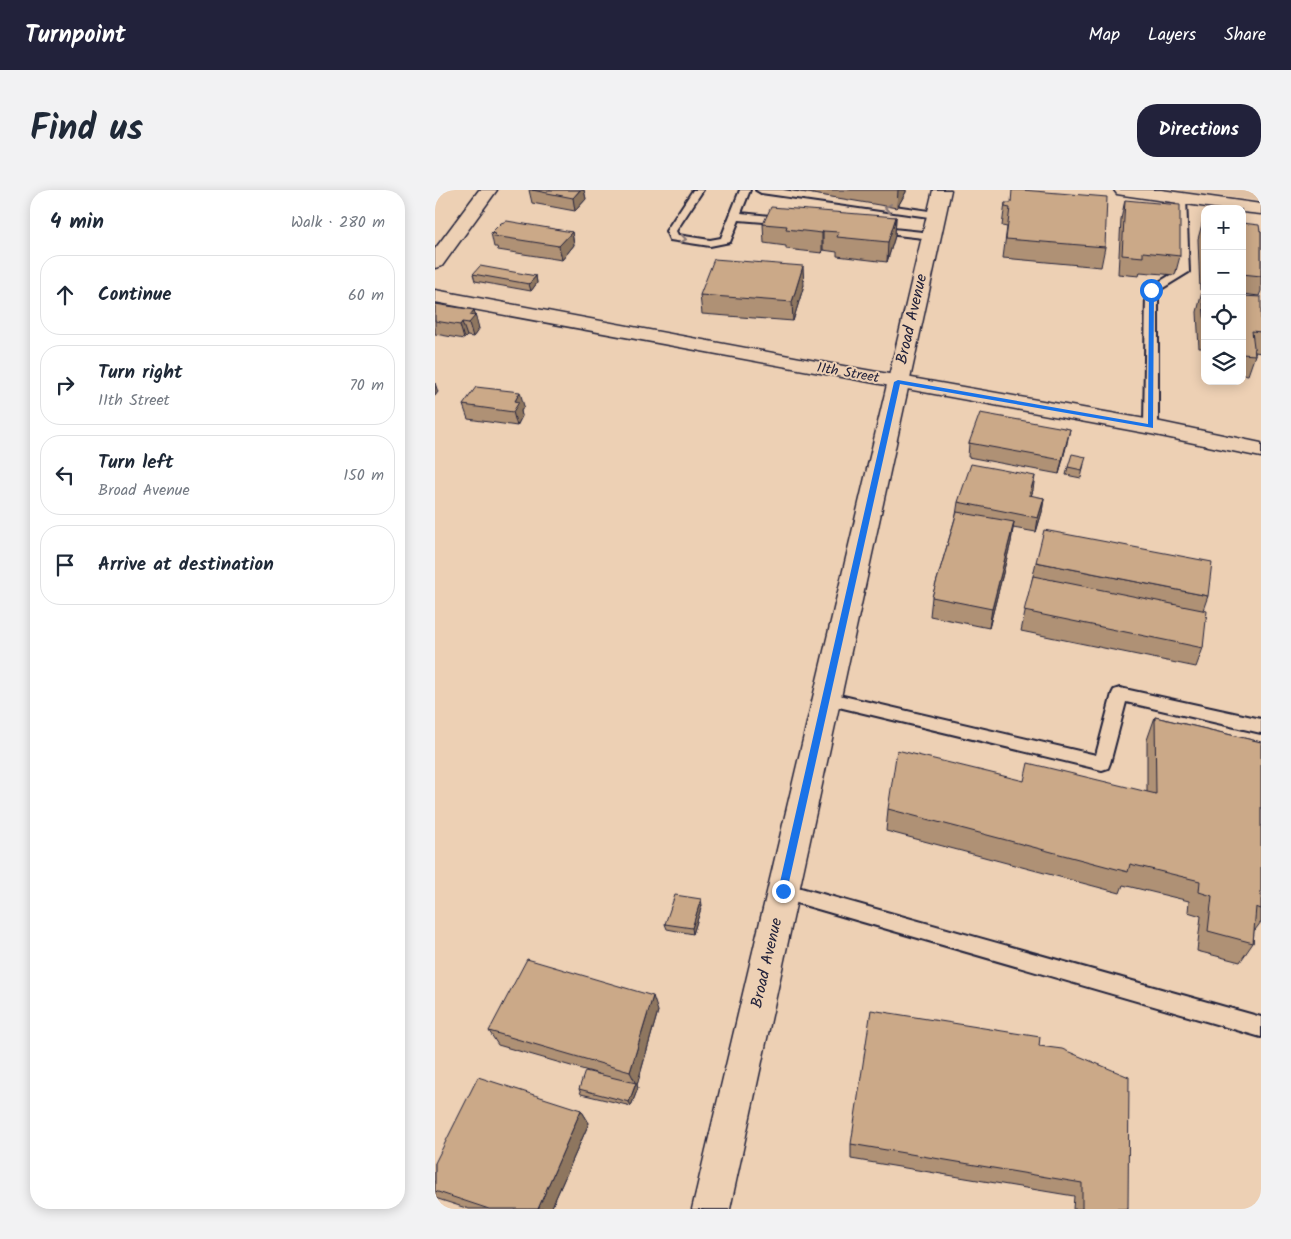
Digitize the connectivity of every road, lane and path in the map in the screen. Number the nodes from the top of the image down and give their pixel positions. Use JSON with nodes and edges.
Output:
{"nodes":[{"id":1,"x":488,"y":190,"type":"edge"},
{"id":2,"x":698,"y":190,"type":"edge"},
{"id":3,"x":745,"y":190,"type":"edge"},
{"id":4,"x":761,"y":190,"type":"edge"},
{"id":5,"x":1123,"y":190,"type":"edge"},
{"id":6,"x":1181,"y":198,"type":"junction"},
{"id":7,"x":1261,"y":209,"type":"edge"},
{"id":8,"x":937,"y":214,"type":"edge"},
{"id":9,"x":735,"y":216,"type":"junction"},
{"id":10,"x":800,"y":223,"type":"edge"},
{"id":11,"x":866,"y":229,"type":"edge"},
{"id":12,"x":435,"y":262,"type":"edge"},
{"id":13,"x":435,"y":296,"type":"edge"},
{"id":14,"x":898,"y":382,"type":"junction"},
{"id":15,"x":1151,"y":427,"type":"junction"},
{"id":16,"x":1261,"y":450,"type":"edge"},
{"id":17,"x":826,"y":698,"type":"junction"},
{"id":18,"x":1261,"y":726,"type":"edge"},
{"id":19,"x":783,"y":891,"type":"junction"},
{"id":20,"x":1261,"y":1027,"type":"edge"},
{"id":21,"x":711,"y":1209,"type":"edge"}],
"edges":[{"from":1,"to":12,"type":"street"},
{"from":2,"to":9,"type":"lane","one_way":true},
{"from":3,"to":9,"type":"lane"},
{"from":8,"to":4,"type":"lane","one_way":true},
{"from":5,"to":6,"type":"street"},
{"from":6,"to":7,"type":"street"},
{"from":6,"to":15,"type":"lane"},
{"from":8,"to":11,"type":"lane"},
{"from":8,"to":14,"type":"street","name":"Broad Avenue"},
{"from":9,"to":10,"type":"lane"},
{"from":13,"to":14,"type":"street","name":"11th Street"},
{"from":14,"to":15,"type":"street","name":"11th Street"},
{"from":14,"to":17,"type":"street","name":"Broad Avenue"},
{"from":15,"to":16,"type":"street","name":"11th Street"},
{"from":17,"to":18,"type":"lane"},
{"from":17,"to":19,"type":"street","name":"Broad Avenue"},
{"from":19,"to":20,"type":"lane"},
{"from":19,"to":21,"type":"street","name":"Broad Avenue"}]}
